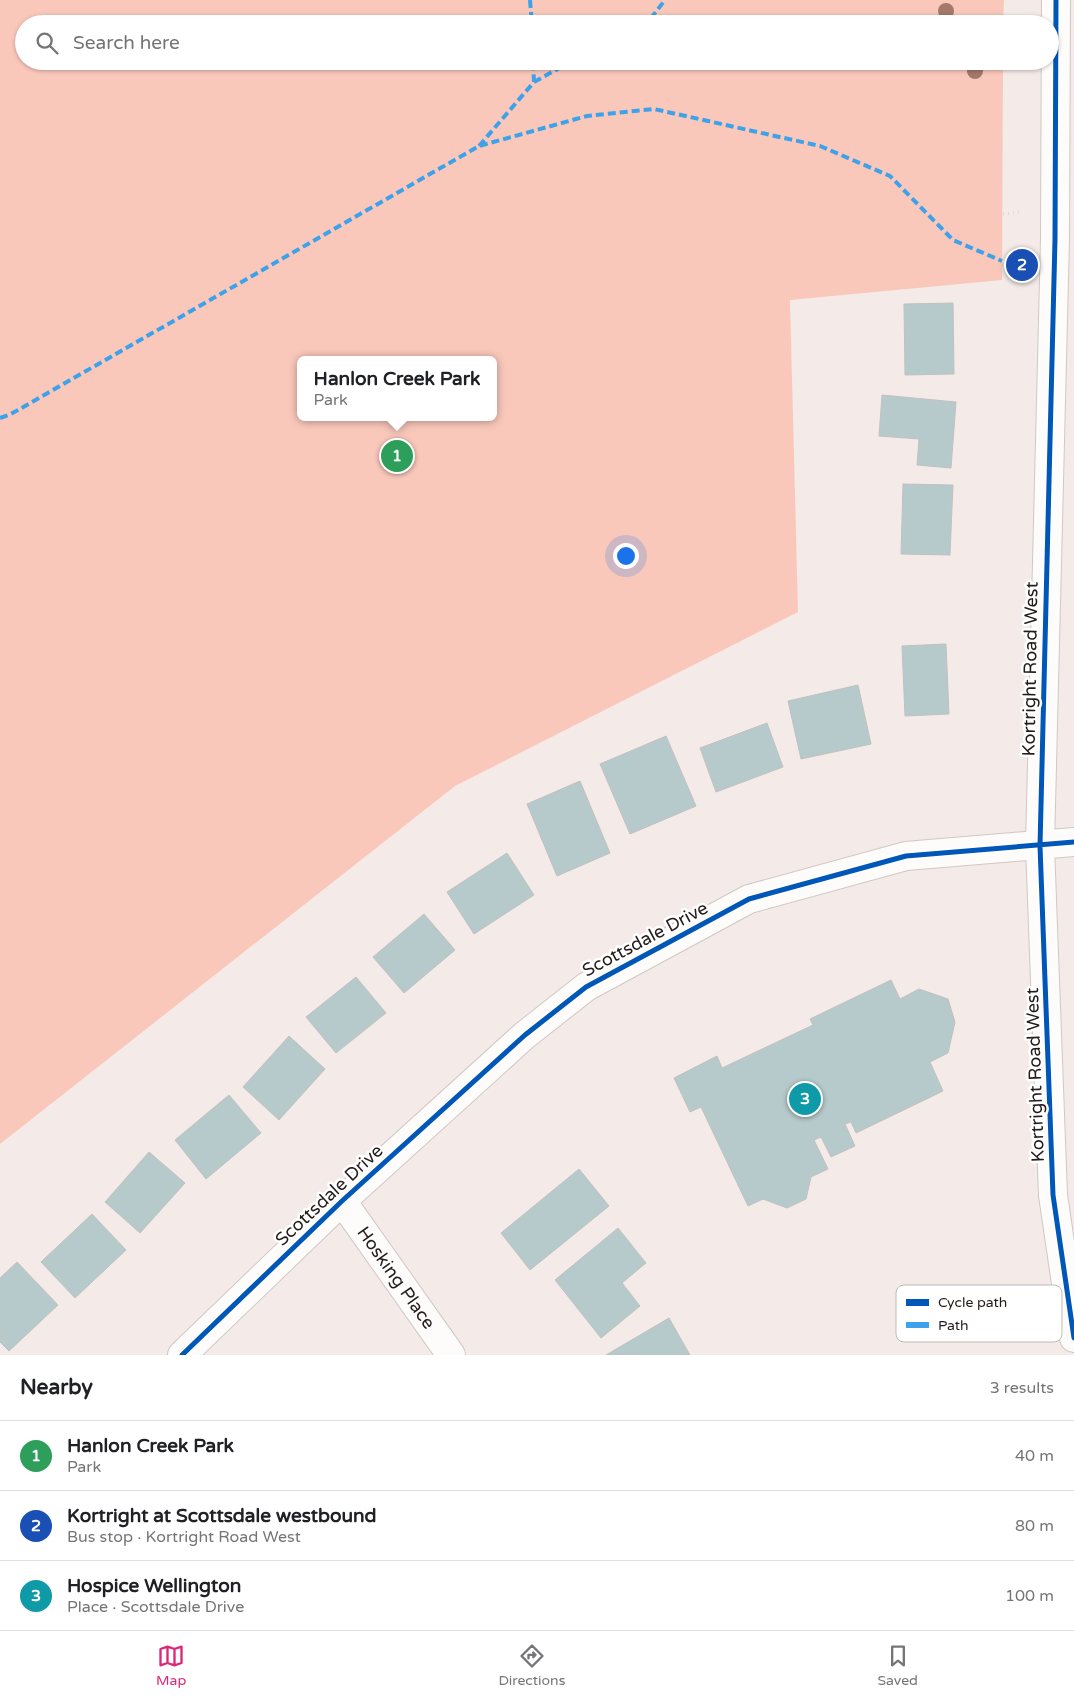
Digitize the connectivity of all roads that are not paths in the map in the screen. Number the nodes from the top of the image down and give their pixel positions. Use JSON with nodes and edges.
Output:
{"nodes":[{"id":1,"x":1056,"y":0,"type":"edge"},
{"id":2,"x":1056,"y":15,"type":"edge"},
{"id":3,"x":1056,"y":70,"type":"edge"},
{"id":4,"x":1074,"y":842,"type":"edge"},
{"id":5,"x":1040,"y":846,"type":"junction"},
{"id":6,"x":342,"y":1201,"type":"junction"},
{"id":7,"x":1074,"y":1338,"type":"edge"},
{"id":8,"x":182,"y":1355,"type":"edge"},
{"id":9,"x":451,"y":1355,"type":"edge"}],
"edges":[{"from":1,"to":2,"type":"street","name":"Kortright Road West"},
{"from":3,"to":5,"type":"street","name":"Kortright Road West"},
{"from":4,"to":5,"type":"street","name":"Scottsdale Drive"},
{"from":5,"to":6,"type":"street","name":"Scottsdale Drive"},
{"from":5,"to":7,"type":"street","name":"Kortright Road West"},
{"from":6,"to":8,"type":"street","name":"Scottsdale Drive"},
{"from":6,"to":9,"type":"street","name":"Hosking Place"}]}
